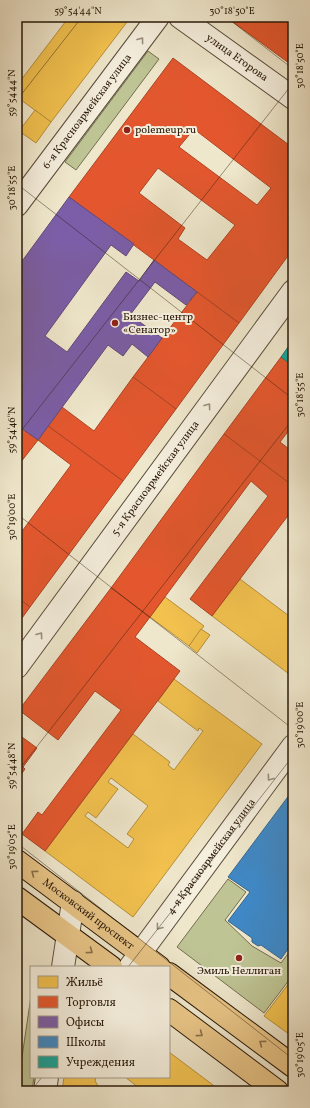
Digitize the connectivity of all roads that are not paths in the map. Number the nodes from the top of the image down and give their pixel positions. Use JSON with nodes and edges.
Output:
{"nodes":[{"id":1,"x":158,"y":17,"type":"edge"},
{"id":2,"x":180,"y":17,"type":"edge"},
{"id":3,"x":293,"y":98,"type":"edge"},
{"id":4,"x":17,"y":205,"type":"edge"},
{"id":5,"x":293,"y":291,"type":"edge"},
{"id":6,"x":17,"y":666,"type":"edge"},
{"id":7,"x":293,"y":746,"type":"edge"},
{"id":8,"x":17,"y":861,"type":"edge"},
{"id":9,"x":17,"y":898,"type":"edge"},
{"id":10,"x":73,"y":902,"type":"junction"},
{"id":11,"x":68,"y":936,"type":"junction"},
{"id":12,"x":135,"y":960,"type":"edge"},
{"id":13,"x":63,"y":966,"type":"edge"},
{"id":14,"x":110,"y":966,"type":"edge"},
{"id":15,"x":156,"y":966,"type":"edge"},
{"id":16,"x":170,"y":975,"type":"edge"},
{"id":17,"x":170,"y":1011,"type":"edge"},
{"id":18,"x":293,"y":1066,"type":"edge"},
{"id":19,"x":47,"y":1078,"type":"edge"},
{"id":20,"x":45,"y":1091,"type":"edge"},
{"id":21,"x":277,"y":1091,"type":"edge"}],
"edges":[{"from":4,"to":1,"type":"street","name":"6-я Красноармейская улица","one_way":true},
{"from":2,"to":3,"type":"street","name":"улица Егорова"},
{"from":6,"to":5,"type":"street","name":"5-я Красноармейская улица","one_way":true},
{"from":7,"to":12,"type":"street","name":"4-я Красноармейская улица","one_way":true},
{"from":10,"to":8,"type":"main road","name":"Московский проспект","one_way":true},
{"from":9,"to":11,"type":"main road"},
{"from":10,"to":11,"type":"street"},
{"from":10,"to":12,"type":"main road","name":"Московский проспект"},
{"from":11,"to":13,"type":"street"},
{"from":11,"to":14,"type":"main road","one_way":true},
{"from":12,"to":15,"type":"main road","name":"Московский проспект"},
{"from":18,"to":16,"type":"main road","one_way":true},
{"from":17,"to":21,"type":"main road","one_way":true},
{"from":19,"to":20,"type":"street"}]}
